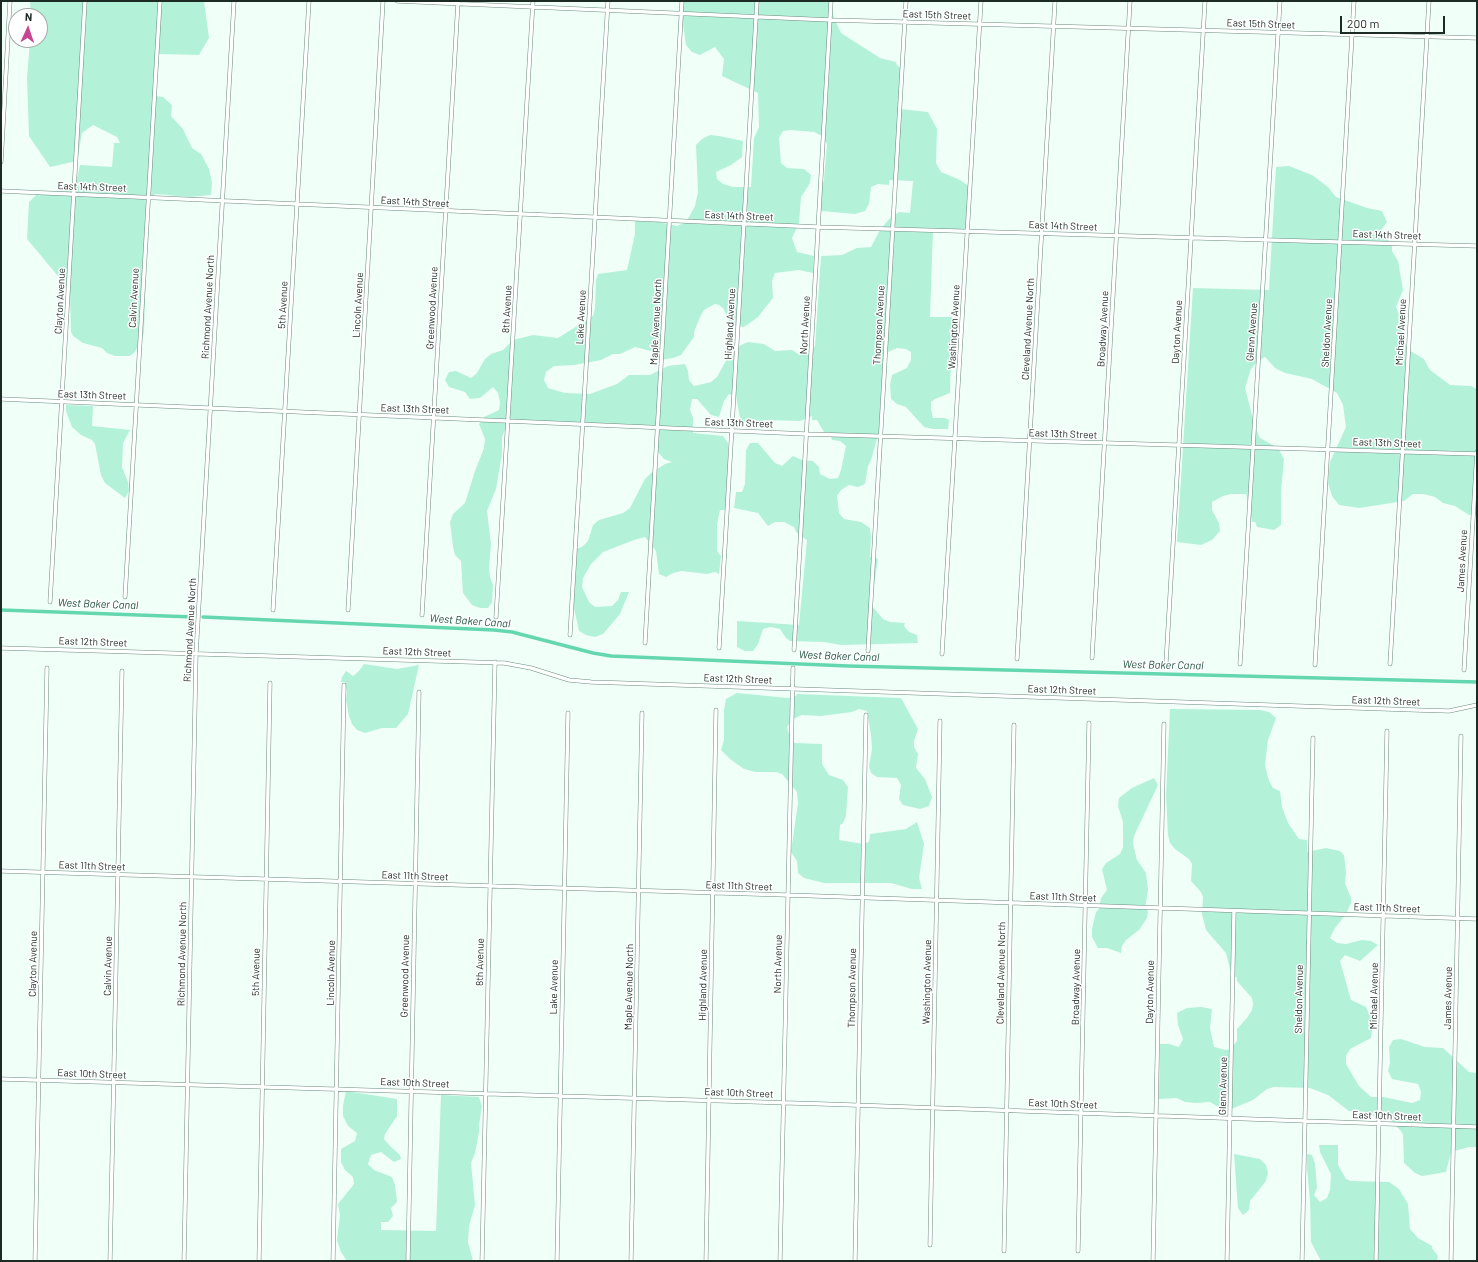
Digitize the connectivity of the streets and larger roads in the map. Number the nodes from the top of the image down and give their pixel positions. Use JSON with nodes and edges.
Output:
{"nodes":[{"id":1,"x":10,"y":1,"type":"edge"},
{"id":2,"x":85,"y":1,"type":"edge"},
{"id":3,"x":160,"y":1,"type":"edge"},
{"id":4,"x":234,"y":1,"type":"edge"},
{"id":5,"x":309,"y":1,"type":"edge"},
{"id":6,"x":384,"y":1,"type":"edge"},
{"id":7,"x":397,"y":1,"type":"edge"},
{"id":8,"x":533,"y":1,"type":"edge"},
{"id":9,"x":608,"y":1,"type":"edge"},
{"id":10,"x":682,"y":1,"type":"edge"},
{"id":11,"x":757,"y":1,"type":"edge"},
{"id":12,"x":832,"y":1,"type":"edge"},
{"id":13,"x":906,"y":1,"type":"edge"},
{"id":14,"x":981,"y":1,"type":"edge"},
{"id":15,"x":1055,"y":1,"type":"edge"},
{"id":16,"x":1130,"y":1,"type":"edge"},
{"id":17,"x":1205,"y":1,"type":"edge"},
{"id":18,"x":1280,"y":1,"type":"edge"},
{"id":19,"x":1354,"y":1,"type":"edge"},
{"id":20,"x":1429,"y":1,"type":"edge"},
{"id":21,"x":458,"y":2,"type":"edge"},
{"id":22,"x":532,"y":7,"type":"junction"},
{"id":23,"x":607,"y":10,"type":"junction"},
{"id":24,"x":682,"y":13,"type":"junction"},
{"id":25,"x":756,"y":17,"type":"junction"},
{"id":26,"x":830,"y":20,"type":"junction"},
{"id":27,"x":905,"y":22,"type":"junction"},
{"id":28,"x":979,"y":24,"type":"junction"},
{"id":29,"x":1054,"y":26,"type":"junction"},
{"id":30,"x":1128,"y":28,"type":"junction"},
{"id":31,"x":1203,"y":30,"type":"junction"},
{"id":32,"x":1278,"y":33,"type":"junction"},
{"id":33,"x":1352,"y":35,"type":"junction"},
{"id":34,"x":1427,"y":37,"type":"junction"},
{"id":35,"x":1477,"y":38,"type":"edge"},
{"id":36,"x":1,"y":162,"type":"edge"},
{"id":37,"x":1,"y":191,"type":"edge"},
{"id":38,"x":74,"y":194,"type":"junction"},
{"id":39,"x":148,"y":198,"type":"junction"},
{"id":40,"x":222,"y":201,"type":"junction"},
{"id":41,"x":297,"y":204,"type":"junction"},
{"id":42,"x":371,"y":208,"type":"junction"},
{"id":43,"x":446,"y":211,"type":"junction"},
{"id":44,"x":521,"y":214,"type":"junction"},
{"id":45,"x":595,"y":218,"type":"junction"},
{"id":46,"x":670,"y":221,"type":"junction"},
{"id":47,"x":744,"y":224,"type":"junction"},
{"id":48,"x":818,"y":227,"type":"junction"},
{"id":49,"x":893,"y":229,"type":"junction"},
{"id":50,"x":968,"y":231,"type":"junction"},
{"id":51,"x":1042,"y":234,"type":"junction"},
{"id":52,"x":1116,"y":236,"type":"junction"},
{"id":53,"x":1191,"y":238,"type":"junction"},
{"id":54,"x":1265,"y":240,"type":"junction"},
{"id":55,"x":1340,"y":242,"type":"junction"},
{"id":56,"x":1415,"y":244,"type":"junction"},
{"id":57,"x":1477,"y":246,"type":"edge"},
{"id":58,"x":1,"y":400,"type":"edge"},
{"id":59,"x":62,"y":402,"type":"junction"},
{"id":60,"x":136,"y":405,"type":"junction"},
{"id":61,"x":210,"y":408,"type":"junction"},
{"id":62,"x":285,"y":412,"type":"junction"},
{"id":63,"x":360,"y":415,"type":"junction"},
{"id":64,"x":434,"y":418,"type":"junction"},
{"id":65,"x":509,"y":421,"type":"junction"},
{"id":66,"x":583,"y":425,"type":"junction"},
{"id":67,"x":657,"y":428,"type":"junction"},
{"id":68,"x":732,"y":431,"type":"junction"},
{"id":69,"x":806,"y":434,"type":"junction"},
{"id":70,"x":881,"y":437,"type":"junction"},
{"id":71,"x":955,"y":439,"type":"junction"},
{"id":72,"x":1030,"y":441,"type":"junction"},
{"id":73,"x":1104,"y":443,"type":"junction"},
{"id":74,"x":1179,"y":445,"type":"junction"},
{"id":75,"x":1253,"y":447,"type":"junction"},
{"id":76,"x":1328,"y":449,"type":"junction"},
{"id":77,"x":1402,"y":451,"type":"junction"},
{"id":78,"x":1477,"y":453,"type":"edge"},
{"id":79,"x":125,"y":597,"type":"dead end"},
{"id":80,"x":50,"y":602,"type":"dead end"},
{"id":81,"x":273,"y":610,"type":"dead end"},
{"id":82,"x":348,"y":610,"type":"dead end"},
{"id":83,"x":422,"y":616,"type":"dead end"},
{"id":84,"x":496,"y":617,"type":"dead end"},
{"id":85,"x":570,"y":635,"type":"dead end"},
{"id":86,"x":645,"y":643,"type":"dead end"},
{"id":87,"x":1,"y":648,"type":"edge"},
{"id":88,"x":719,"y":648,"type":"dead end"},
{"id":89,"x":794,"y":650,"type":"dead end"},
{"id":90,"x":868,"y":651,"type":"dead end"},
{"id":91,"x":196,"y":654,"type":"junction"},
{"id":92,"x":942,"y":654,"type":"dead end"},
{"id":93,"x":1092,"y":658,"type":"dead end"},
{"id":94,"x":1017,"y":659,"type":"dead end"},
{"id":95,"x":494,"y":662,"type":"junction"},
{"id":96,"x":1166,"y":663,"type":"dead end"},
{"id":97,"x":1240,"y":664,"type":"dead end"},
{"id":98,"x":1390,"y":664,"type":"dead end"},
{"id":99,"x":1315,"y":666,"type":"dead end"},
{"id":100,"x":47,"y":668,"type":"dead end"},
{"id":101,"x":793,"y":668,"type":"dead end"},
{"id":102,"x":1464,"y":670,"type":"dead end"},
{"id":103,"x":122,"y":671,"type":"dead end"},
{"id":104,"x":270,"y":683,"type":"dead end"},
{"id":105,"x":344,"y":685,"type":"dead end"},
{"id":106,"x":792,"y":688,"type":"junction"},
{"id":107,"x":419,"y":692,"type":"dead end"},
{"id":108,"x":1477,"y":705,"type":"edge"},
{"id":109,"x":716,"y":710,"type":"dead end"},
{"id":110,"x":568,"y":713,"type":"dead end"},
{"id":111,"x":642,"y":713,"type":"dead end"},
{"id":112,"x":866,"y":715,"type":"dead end"},
{"id":113,"x":940,"y":720,"type":"dead end"},
{"id":114,"x":1089,"y":723,"type":"dead end"},
{"id":115,"x":1164,"y":724,"type":"dead end"},
{"id":116,"x":1014,"y":725,"type":"dead end"},
{"id":117,"x":1387,"y":731,"type":"dead end"},
{"id":118,"x":1461,"y":736,"type":"dead end"},
{"id":119,"x":1313,"y":738,"type":"dead end"},
{"id":120,"x":1,"y":871,"type":"edge"},
{"id":121,"x":43,"y":872,"type":"junction"},
{"id":122,"x":117,"y":875,"type":"junction"},
{"id":123,"x":192,"y":877,"type":"junction"},
{"id":124,"x":266,"y":879,"type":"junction"},
{"id":125,"x":341,"y":881,"type":"junction"},
{"id":126,"x":415,"y":884,"type":"junction"},
{"id":127,"x":490,"y":886,"type":"junction"},
{"id":128,"x":564,"y":888,"type":"junction"},
{"id":129,"x":639,"y":891,"type":"junction"},
{"id":130,"x":713,"y":893,"type":"junction"},
{"id":131,"x":788,"y":895,"type":"junction"},
{"id":132,"x":862,"y":898,"type":"junction"},
{"id":133,"x":936,"y":900,"type":"junction"},
{"id":134,"x":1011,"y":903,"type":"junction"},
{"id":135,"x":1086,"y":906,"type":"junction"},
{"id":136,"x":1160,"y":908,"type":"junction"},
{"id":137,"x":1234,"y":911,"type":"junction"},
{"id":138,"x":1309,"y":913,"type":"junction"},
{"id":139,"x":1383,"y":916,"type":"junction"},
{"id":140,"x":1458,"y":918,"type":"junction"},
{"id":141,"x":1477,"y":919,"type":"edge"},
{"id":142,"x":1,"y":1079,"type":"edge"},
{"id":143,"x":39,"y":1080,"type":"junction"},
{"id":144,"x":113,"y":1082,"type":"junction"},
{"id":145,"x":188,"y":1085,"type":"junction"},
{"id":146,"x":262,"y":1087,"type":"junction"},
{"id":147,"x":337,"y":1089,"type":"junction"},
{"id":148,"x":411,"y":1091,"type":"junction"},
{"id":149,"x":486,"y":1093,"type":"junction"},
{"id":150,"x":560,"y":1096,"type":"junction"},
{"id":151,"x":634,"y":1098,"type":"junction"},
{"id":152,"x":709,"y":1100,"type":"junction"},
{"id":153,"x":784,"y":1103,"type":"junction"},
{"id":154,"x":858,"y":1105,"type":"junction"},
{"id":155,"x":933,"y":1108,"type":"junction"},
{"id":156,"x":1007,"y":1110,"type":"junction"},
{"id":157,"x":1081,"y":1113,"type":"junction"},
{"id":158,"x":1156,"y":1116,"type":"junction"},
{"id":159,"x":1230,"y":1118,"type":"junction"},
{"id":160,"x":1305,"y":1121,"type":"junction"},
{"id":161,"x":1379,"y":1123,"type":"junction"},
{"id":162,"x":1454,"y":1126,"type":"junction"},
{"id":163,"x":1477,"y":1127,"type":"edge"},
{"id":164,"x":930,"y":1245,"type":"dead end"},
{"id":165,"x":1004,"y":1251,"type":"dead end"},
{"id":166,"x":1078,"y":1251,"type":"dead end"},
{"id":167,"x":35,"y":1261,"type":"edge"},
{"id":168,"x":110,"y":1261,"type":"edge"},
{"id":169,"x":184,"y":1261,"type":"edge"},
{"id":170,"x":259,"y":1261,"type":"edge"},
{"id":171,"x":333,"y":1261,"type":"edge"},
{"id":172,"x":408,"y":1261,"type":"edge"},
{"id":173,"x":482,"y":1261,"type":"edge"},
{"id":174,"x":557,"y":1261,"type":"edge"},
{"id":175,"x":631,"y":1261,"type":"edge"},
{"id":176,"x":706,"y":1261,"type":"edge"},
{"id":177,"x":780,"y":1261,"type":"edge"},
{"id":178,"x":855,"y":1261,"type":"edge"},
{"id":179,"x":1153,"y":1261,"type":"edge"},
{"id":180,"x":1227,"y":1261,"type":"edge"},
{"id":181,"x":1302,"y":1261,"type":"edge"},
{"id":182,"x":1376,"y":1261,"type":"edge"},
{"id":183,"x":1451,"y":1261,"type":"edge"}],
"edges":[{"from":1,"to":36,"type":"street"},
{"from":2,"to":38,"type":"street","name":"Clayton Avenue"},
{"from":3,"to":39,"type":"street","name":"Calvin Avenue"},
{"from":4,"to":40,"type":"street","name":"Richmond Avenue North"},
{"from":5,"to":41,"type":"street","name":"5th Avenue"},
{"from":6,"to":42,"type":"street","name":"Lincoln Avenue"},
{"from":7,"to":21,"type":"street","name":"East 15th Street"},
{"from":8,"to":22,"type":"street","name":"8th Avenue"},
{"from":9,"to":23,"type":"street","name":"Lake Avenue"},
{"from":10,"to":24,"type":"street","name":"Maple Avenue North"},
{"from":11,"to":25,"type":"street","name":"Highland Avenue"},
{"from":12,"to":26,"type":"street","name":"North Avenue"},
{"from":13,"to":27,"type":"street","name":"Thompson Avenue"},
{"from":14,"to":28,"type":"street","name":"Washington Avenue"},
{"from":15,"to":29,"type":"street","name":"Cleveland Avenue North"},
{"from":16,"to":30,"type":"street","name":"Broadway Avenue"},
{"from":17,"to":31,"type":"street","name":"Dayton Avenue"},
{"from":18,"to":32,"type":"street","name":"Glenn Avenue"},
{"from":19,"to":33,"type":"street","name":"Sheldon Avenue"},
{"from":20,"to":34,"type":"street","name":"Michael Avenue"},
{"from":21,"to":22,"type":"street","name":"East 15th Street"},
{"from":21,"to":43,"type":"street","name":"Greenwood Avenue"},
{"from":22,"to":23,"type":"street","name":"East 15th Street"},
{"from":22,"to":44,"type":"street","name":"8th Avenue"},
{"from":23,"to":24,"type":"street","name":"East 15th Street"},
{"from":23,"to":45,"type":"street","name":"Lake Avenue"},
{"from":24,"to":25,"type":"street","name":"East 15th Street"},
{"from":24,"to":46,"type":"street","name":"Maple Avenue North"},
{"from":25,"to":26,"type":"street","name":"East 15th Street"},
{"from":25,"to":47,"type":"street","name":"Highland Avenue"},
{"from":26,"to":27,"type":"street","name":"East 15th Street"},
{"from":26,"to":48,"type":"street","name":"North Avenue"},
{"from":27,"to":28,"type":"street","name":"East 15th Street"},
{"from":27,"to":49,"type":"street","name":"Thompson Avenue"},
{"from":28,"to":29,"type":"street","name":"East 15th Street"},
{"from":28,"to":50,"type":"street","name":"Washington Avenue"},
{"from":29,"to":30,"type":"street","name":"East 15th Street"},
{"from":29,"to":51,"type":"street","name":"Cleveland Avenue North"},
{"from":30,"to":31,"type":"street","name":"East 15th Street"},
{"from":30,"to":52,"type":"street","name":"Broadway Avenue"},
{"from":31,"to":32,"type":"street","name":"East 15th Street"},
{"from":31,"to":53,"type":"street","name":"Dayton Avenue"},
{"from":32,"to":33,"type":"street","name":"East 15th Street"},
{"from":32,"to":54,"type":"street","name":"Glenn Avenue"},
{"from":33,"to":34,"type":"street","name":"East 15th Street"},
{"from":33,"to":55,"type":"street","name":"Sheldon Avenue"},
{"from":34,"to":35,"type":"street","name":"East 15th Street"},
{"from":34,"to":56,"type":"street","name":"Michael Avenue"},
{"from":37,"to":38,"type":"street","name":"East 14th Street"},
{"from":38,"to":39,"type":"street","name":"East 14th Street"},
{"from":38,"to":59,"type":"street","name":"Clayton Avenue"},
{"from":39,"to":40,"type":"street","name":"East 14th Street"},
{"from":39,"to":60,"type":"street","name":"Calvin Avenue"},
{"from":40,"to":41,"type":"street","name":"East 14th Street"},
{"from":40,"to":61,"type":"street","name":"Richmond Avenue North"},
{"from":41,"to":42,"type":"street","name":"East 14th Street"},
{"from":41,"to":62,"type":"street","name":"5th Avenue"},
{"from":42,"to":43,"type":"street","name":"East 14th Street"},
{"from":42,"to":63,"type":"street","name":"Lincoln Avenue"},
{"from":43,"to":44,"type":"street","name":"East 14th Street"},
{"from":43,"to":64,"type":"street","name":"Greenwood Avenue"},
{"from":44,"to":45,"type":"street","name":"East 14th Street"},
{"from":44,"to":65,"type":"street","name":"8th Avenue"},
{"from":45,"to":46,"type":"street","name":"East 14th Street"},
{"from":45,"to":66,"type":"street","name":"Lake Avenue"},
{"from":46,"to":47,"type":"street","name":"East 14th Street"},
{"from":46,"to":67,"type":"street","name":"Maple Avenue North"},
{"from":47,"to":48,"type":"street","name":"East 14th Street"},
{"from":47,"to":68,"type":"street","name":"Highland Avenue"},
{"from":48,"to":49,"type":"street","name":"East 14th Street"},
{"from":48,"to":69,"type":"street","name":"North Avenue"},
{"from":49,"to":50,"type":"street","name":"East 14th Street"},
{"from":49,"to":70,"type":"street","name":"Thompson Avenue"},
{"from":50,"to":51,"type":"street","name":"East 14th Street"},
{"from":50,"to":71,"type":"street","name":"Washington Avenue"},
{"from":51,"to":52,"type":"street","name":"East 14th Street"},
{"from":51,"to":72,"type":"street","name":"Cleveland Avenue North"},
{"from":52,"to":53,"type":"street","name":"East 14th Street"},
{"from":52,"to":73,"type":"street","name":"Broadway Avenue"},
{"from":53,"to":54,"type":"street","name":"East 14th Street"},
{"from":53,"to":74,"type":"street","name":"Dayton Avenue"},
{"from":54,"to":55,"type":"street","name":"East 14th Street"},
{"from":54,"to":75,"type":"street","name":"Glenn Avenue"},
{"from":55,"to":56,"type":"street","name":"East 14th Street"},
{"from":55,"to":76,"type":"street","name":"Sheldon Avenue"},
{"from":56,"to":57,"type":"street","name":"East 14th Street"},
{"from":56,"to":77,"type":"street","name":"Michael Avenue"},
{"from":58,"to":59,"type":"street","name":"East 13th Street"},
{"from":59,"to":60,"type":"street","name":"East 13th Street"},
{"from":59,"to":80,"type":"street","name":"Clayton Avenue"},
{"from":60,"to":61,"type":"street","name":"East 13th Street"},
{"from":60,"to":79,"type":"street","name":"Calvin Avenue"},
{"from":61,"to":62,"type":"street","name":"East 13th Street"},
{"from":61,"to":91,"type":"street","name":"Richmond Avenue North"},
{"from":62,"to":63,"type":"street","name":"East 13th Street"},
{"from":62,"to":81,"type":"street","name":"5th Avenue"},
{"from":63,"to":64,"type":"street","name":"East 13th Street"},
{"from":63,"to":82,"type":"street","name":"Lincoln Avenue"},
{"from":64,"to":65,"type":"street","name":"East 13th Street"},
{"from":64,"to":83,"type":"street","name":"Greenwood Avenue"},
{"from":65,"to":66,"type":"street","name":"East 13th Street"},
{"from":65,"to":84,"type":"street","name":"8th Avenue"},
{"from":66,"to":67,"type":"street","name":"East 13th Street"},
{"from":66,"to":85,"type":"street","name":"Lake Avenue"},
{"from":67,"to":68,"type":"street","name":"East 13th Street"},
{"from":67,"to":86,"type":"street","name":"Maple Avenue North"},
{"from":68,"to":69,"type":"street","name":"East 13th Street"},
{"from":68,"to":88,"type":"street","name":"Highland Avenue"},
{"from":69,"to":70,"type":"street","name":"East 13th Street"},
{"from":69,"to":89,"type":"street","name":"North Avenue"},
{"from":70,"to":71,"type":"street","name":"East 13th Street"},
{"from":70,"to":90,"type":"street","name":"Thompson Avenue"},
{"from":71,"to":72,"type":"street","name":"East 13th Street"},
{"from":71,"to":92,"type":"street","name":"Washington Avenue"},
{"from":72,"to":73,"type":"street","name":"East 13th Street"},
{"from":72,"to":94,"type":"street","name":"Cleveland Avenue North"},
{"from":73,"to":74,"type":"street","name":"East 13th Street"},
{"from":73,"to":93,"type":"street","name":"Broadway Avenue"},
{"from":74,"to":75,"type":"street","name":"East 13th Street"},
{"from":74,"to":96,"type":"street","name":"Dayton Avenue"},
{"from":75,"to":76,"type":"street","name":"East 13th Street"},
{"from":75,"to":97,"type":"street","name":"Glenn Avenue"},
{"from":76,"to":77,"type":"street","name":"East 13th Street"},
{"from":76,"to":99,"type":"street","name":"Sheldon Avenue"},
{"from":77,"to":78,"type":"street","name":"East 13th Street"},
{"from":77,"to":98,"type":"street","name":"Michael Avenue"},
{"from":78,"to":102,"type":"street","name":"James Avenue"},
{"from":87,"to":91,"type":"street","name":"East 12th Street"},
{"from":91,"to":95,"type":"street","name":"East 12th Street"},
{"from":91,"to":123,"type":"street","name":"Richmond Avenue North"},
{"from":95,"to":106,"type":"street","name":"East 12th Street"},
{"from":95,"to":127,"type":"street","name":"8th Avenue"},
{"from":100,"to":121,"type":"street","name":"Clayton Avenue"},
{"from":101,"to":106,"type":"street","name":"North Avenue"},
{"from":103,"to":122,"type":"street","name":"Calvin Avenue"},
{"from":104,"to":124,"type":"street","name":"5th Avenue"},
{"from":105,"to":125,"type":"street","name":"Lincoln Avenue"},
{"from":106,"to":108,"type":"street","name":"East 12th Street"},
{"from":106,"to":131,"type":"street","name":"North Avenue"},
{"from":107,"to":126,"type":"street","name":"Greenwood Avenue"},
{"from":109,"to":130,"type":"street","name":"Highland Avenue"},
{"from":110,"to":128,"type":"street","name":"Lake Avenue"},
{"from":111,"to":129,"type":"street","name":"Maple Avenue North"},
{"from":112,"to":132,"type":"street","name":"Thompson Avenue"},
{"from":113,"to":133,"type":"street","name":"Washington Avenue"},
{"from":114,"to":135,"type":"street","name":"Broadway Avenue"},
{"from":115,"to":136,"type":"street","name":"Dayton Avenue"},
{"from":116,"to":134,"type":"street","name":"Cleveland Avenue North"},
{"from":117,"to":139,"type":"street","name":"Michael Avenue"},
{"from":118,"to":140,"type":"street","name":"James Avenue"},
{"from":119,"to":138,"type":"street","name":"Sheldon Avenue"},
{"from":120,"to":121,"type":"street","name":"East 11th Street"},
{"from":121,"to":122,"type":"street","name":"East 11th Street"},
{"from":121,"to":143,"type":"street","name":"Clayton Avenue"},
{"from":122,"to":123,"type":"street","name":"East 11th Street"},
{"from":122,"to":144,"type":"street","name":"Calvin Avenue"},
{"from":123,"to":124,"type":"street","name":"East 11th Street"},
{"from":123,"to":145,"type":"street","name":"Richmond Avenue North"},
{"from":124,"to":125,"type":"street","name":"East 11th Street"},
{"from":124,"to":146,"type":"street","name":"5th Avenue"},
{"from":125,"to":126,"type":"street","name":"East 11th Street"},
{"from":125,"to":147,"type":"street","name":"Lincoln Avenue"},
{"from":126,"to":127,"type":"street","name":"East 11th Street"},
{"from":126,"to":148,"type":"street","name":"Greenwood Avenue"},
{"from":127,"to":128,"type":"street","name":"East 11th Street"},
{"from":127,"to":149,"type":"street","name":"8th Avenue"},
{"from":128,"to":129,"type":"street","name":"East 11th Street"},
{"from":128,"to":150,"type":"street","name":"Lake Avenue"},
{"from":129,"to":130,"type":"street","name":"East 11th Street"},
{"from":129,"to":151,"type":"street","name":"Maple Avenue North"},
{"from":130,"to":131,"type":"street","name":"East 11th Street"},
{"from":130,"to":152,"type":"street","name":"Highland Avenue"},
{"from":131,"to":132,"type":"street","name":"East 11th Street"},
{"from":131,"to":153,"type":"street","name":"North Avenue"},
{"from":132,"to":133,"type":"street","name":"East 11th Street"},
{"from":132,"to":154,"type":"street","name":"Thompson Avenue"},
{"from":133,"to":134,"type":"street","name":"East 11th Street"},
{"from":133,"to":155,"type":"street","name":"Washington Avenue"},
{"from":134,"to":135,"type":"street","name":"East 11th Street"},
{"from":134,"to":156,"type":"street","name":"Cleveland Avenue North"},
{"from":135,"to":136,"type":"street","name":"East 11th Street"},
{"from":135,"to":157,"type":"street","name":"Broadway Avenue"},
{"from":136,"to":137,"type":"street","name":"East 11th Street"},
{"from":136,"to":158,"type":"street","name":"Dayton Avenue"},
{"from":137,"to":138,"type":"street","name":"East 11th Street"},
{"from":137,"to":159,"type":"street","name":"Glenn Avenue"},
{"from":138,"to":139,"type":"street","name":"East 11th Street"},
{"from":138,"to":160,"type":"street","name":"Sheldon Avenue"},
{"from":139,"to":140,"type":"street","name":"East 11th Street"},
{"from":139,"to":161,"type":"street","name":"Michael Avenue"},
{"from":140,"to":141,"type":"street","name":"East 11th Street"},
{"from":140,"to":162,"type":"street","name":"James Avenue"},
{"from":142,"to":143,"type":"street","name":"East 10th Street"},
{"from":143,"to":144,"type":"street","name":"East 10th Street"},
{"from":143,"to":167,"type":"street","name":"Clayton Avenue"},
{"from":144,"to":145,"type":"street","name":"East 10th Street"},
{"from":144,"to":168,"type":"street","name":"Calvin Avenue"},
{"from":145,"to":146,"type":"street","name":"East 10th Street"},
{"from":145,"to":169,"type":"street","name":"Richmond Avenue North"},
{"from":146,"to":147,"type":"street","name":"East 10th Street"},
{"from":146,"to":170,"type":"street","name":"5th Avenue"},
{"from":147,"to":148,"type":"street","name":"East 10th Street"},
{"from":147,"to":171,"type":"street","name":"Lincoln Avenue"},
{"from":148,"to":149,"type":"street","name":"East 10th Street"},
{"from":148,"to":172,"type":"street","name":"Greenwood Avenue"},
{"from":149,"to":150,"type":"street","name":"East 10th Street"},
{"from":149,"to":173,"type":"street","name":"8th Avenue"},
{"from":150,"to":151,"type":"street","name":"East 10th Street"},
{"from":150,"to":174,"type":"street","name":"Lake Avenue"},
{"from":151,"to":152,"type":"street","name":"East 10th Street"},
{"from":151,"to":175,"type":"street","name":"Maple Avenue North"},
{"from":152,"to":153,"type":"street","name":"East 10th Street"},
{"from":152,"to":176,"type":"street","name":"Highland Avenue"},
{"from":153,"to":154,"type":"street","name":"East 10th Street"},
{"from":153,"to":177,"type":"street","name":"North Avenue"},
{"from":154,"to":155,"type":"street","name":"East 10th Street"},
{"from":154,"to":178,"type":"street","name":"Thompson Avenue"},
{"from":155,"to":156,"type":"street","name":"East 10th Street"},
{"from":155,"to":164,"type":"street","name":"Washington Avenue"},
{"from":156,"to":157,"type":"street","name":"East 10th Street"},
{"from":156,"to":165,"type":"street","name":"Cleveland Avenue North"},
{"from":157,"to":158,"type":"street","name":"East 10th Street"},
{"from":157,"to":166,"type":"street","name":"Broadway Avenue"},
{"from":158,"to":159,"type":"street","name":"East 10th Street"},
{"from":158,"to":179,"type":"street","name":"Dayton Avenue"},
{"from":159,"to":160,"type":"street","name":"East 10th Street"},
{"from":159,"to":180,"type":"street","name":"Glenn Avenue"},
{"from":160,"to":161,"type":"street","name":"East 10th Street"},
{"from":160,"to":181,"type":"street","name":"Sheldon Avenue"},
{"from":161,"to":162,"type":"street","name":"East 10th Street"},
{"from":161,"to":182,"type":"street","name":"Michael Avenue"},
{"from":162,"to":163,"type":"street","name":"East 10th Street"},
{"from":162,"to":183,"type":"street","name":"James Avenue"}]}
